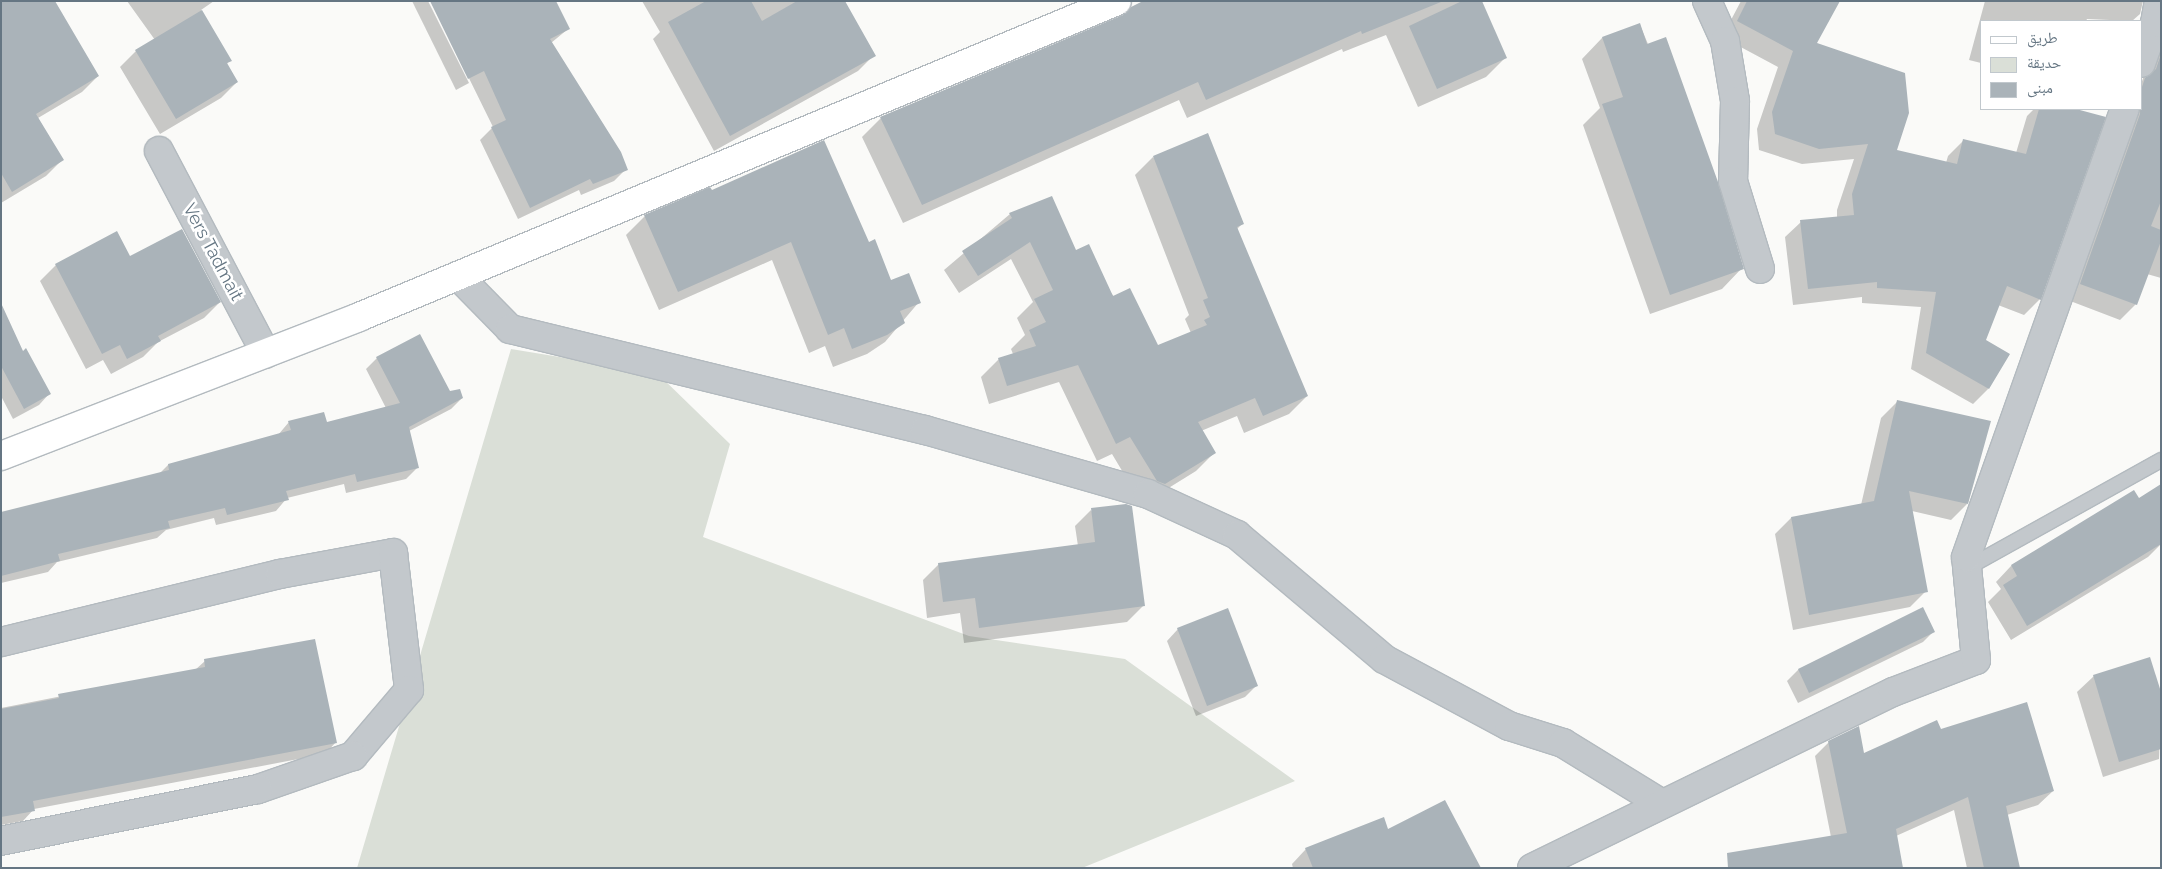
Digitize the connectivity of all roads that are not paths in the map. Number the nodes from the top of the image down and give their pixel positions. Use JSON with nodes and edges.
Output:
{"nodes":[{"id":1,"x":1117,"y":1,"type":"edge"},
{"id":2,"x":1707,"y":1,"type":"edge"},
{"id":3,"x":2158,"y":1,"type":"edge"},
{"id":4,"x":2142,"y":61,"type":"edge"},
{"id":5,"x":2125,"y":110,"type":"edge"},
{"id":6,"x":159,"y":151,"type":"dead end"},
{"id":7,"x":1760,"y":269,"type":"dead end"},
{"id":8,"x":458,"y":276,"type":"junction"},
{"id":9,"x":266,"y":354,"type":"junction"},
{"id":10,"x":1,"y":456,"type":"edge"},
{"id":11,"x":2161,"y":460,"type":"edge"},
{"id":12,"x":1967,"y":568,"type":"junction"},
{"id":13,"x":1,"y":642,"type":"edge"},
{"id":14,"x":1662,"y":804,"type":"junction"},
{"id":15,"x":1,"y":841,"type":"edge"},
{"id":16,"x":1532,"y":868,"type":"edge"}],
"edges":[{"from":1,"to":8,"type":"main road"},
{"from":2,"to":7,"type":"street"},
{"from":3,"to":4,"type":"street"},
{"from":5,"to":12,"type":"street"},
{"from":6,"to":9,"type":"street","name":"Vers Tadmait"},
{"from":8,"to":9,"type":"main road"},
{"from":8,"to":14,"type":"street"},
{"from":9,"to":10,"type":"main road"},
{"from":11,"to":12,"type":"lane"},
{"from":12,"to":14,"type":"street"},
{"from":13,"to":15,"type":"street"},
{"from":14,"to":16,"type":"street"}]}
